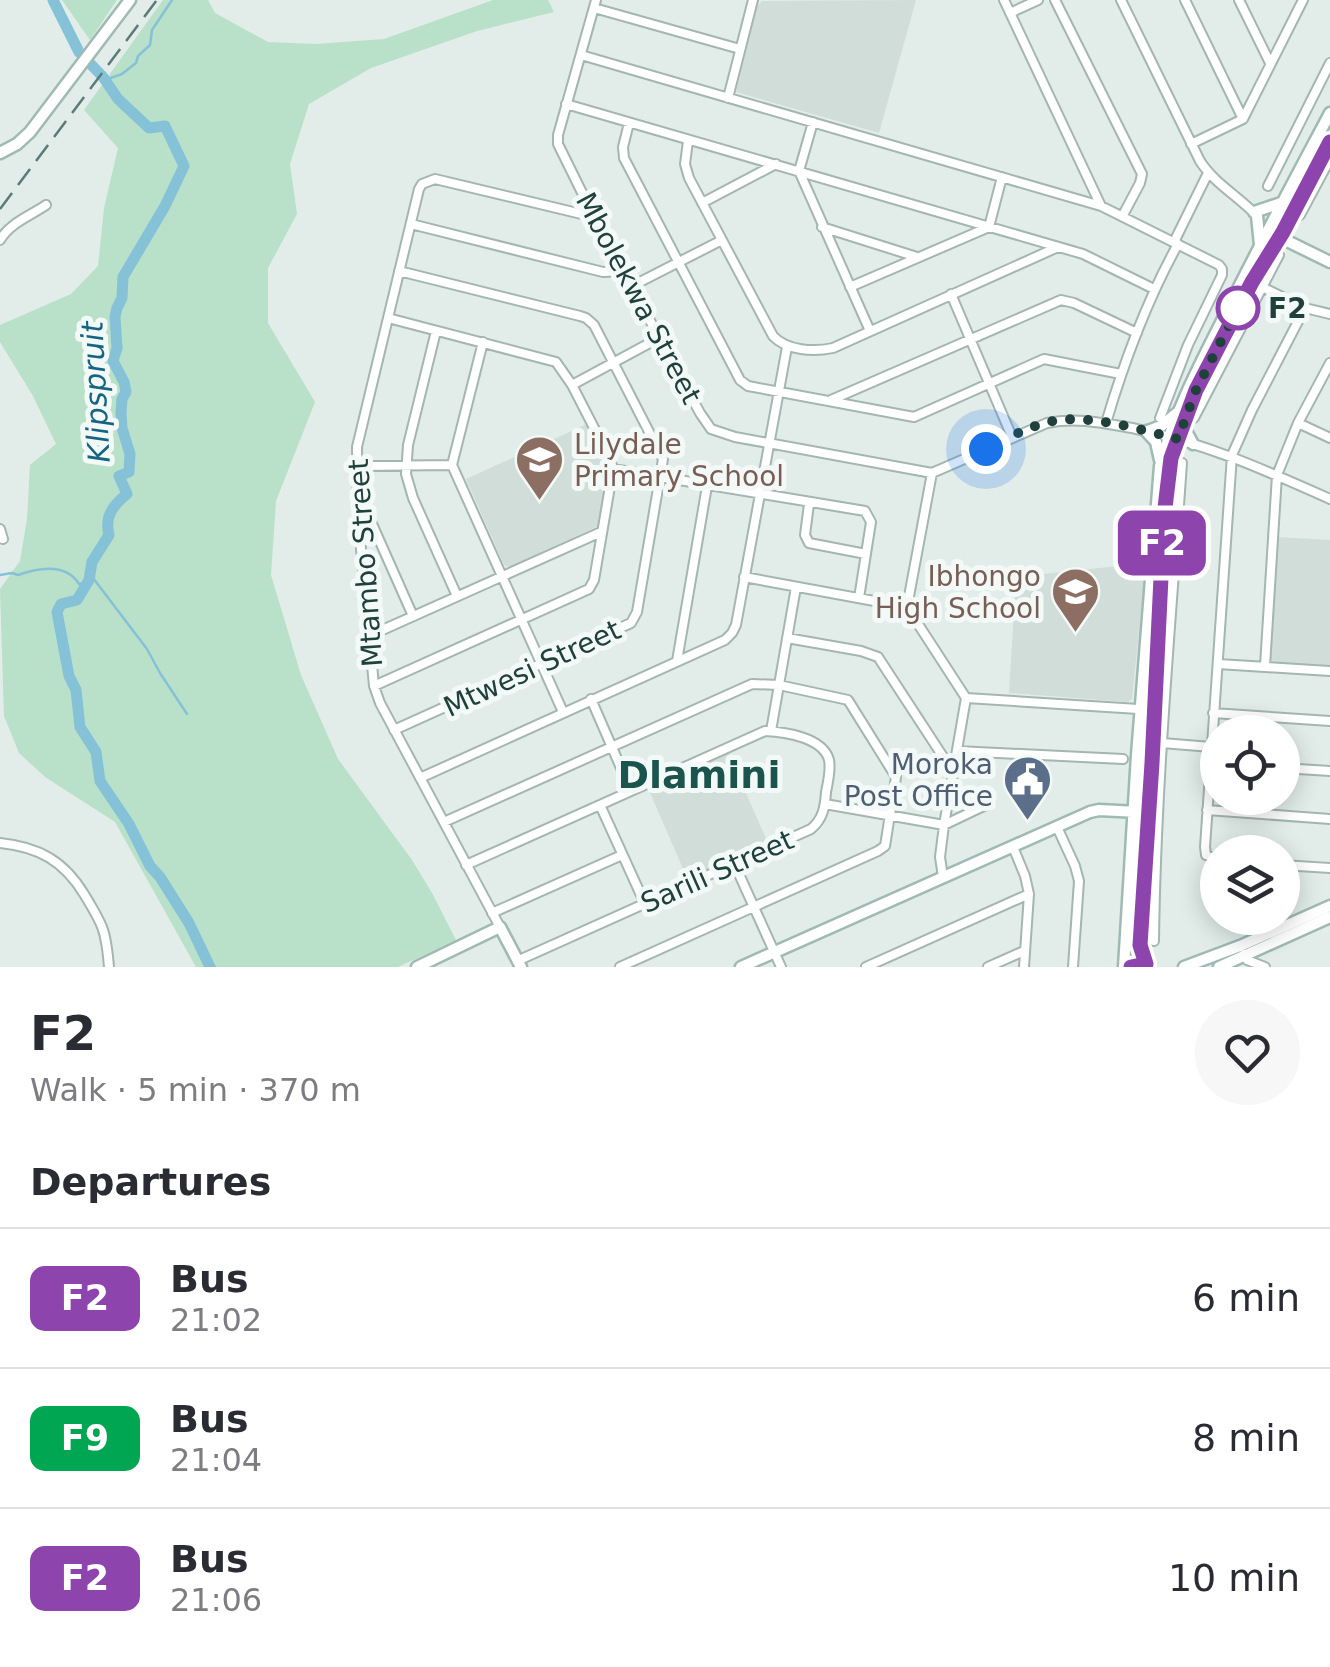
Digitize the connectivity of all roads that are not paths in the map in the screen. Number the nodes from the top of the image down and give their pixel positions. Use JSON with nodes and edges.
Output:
{"nodes":[{"id":1,"x":130,"y":0,"type":"edge"},
{"id":2,"x":752,"y":0,"type":"edge"},
{"id":3,"x":1004,"y":0,"type":"edge"},
{"id":4,"x":1038,"y":0,"type":"edge"},
{"id":5,"x":1055,"y":0,"type":"edge"},
{"id":6,"x":1120,"y":0,"type":"edge"},
{"id":7,"x":1184,"y":0,"type":"edge"},
{"id":8,"x":1238,"y":0,"type":"edge"},
{"id":9,"x":1248,"y":0,"type":"edge"},
{"id":10,"x":1303,"y":0,"type":"edge"},
{"id":11,"x":595,"y":4,"type":"edge"},
{"id":12,"x":1243,"y":10,"type":"junction"},
{"id":13,"x":1010,"y":13,"type":"junction"},
{"id":14,"x":740,"y":49,"type":"junction"},
{"id":15,"x":580,"y":55,"type":"junction"},
{"id":16,"x":1330,"y":63,"type":"edge"},
{"id":17,"x":1270,"y":64,"type":"junction"},
{"id":18,"x":728,"y":98,"type":"junction"},
{"id":19,"x":566,"y":104,"type":"junction"},
{"id":20,"x":1330,"y":113,"type":"edge"},
{"id":21,"x":1242,"y":119,"type":"junction"},
{"id":22,"x":813,"y":122,"type":"junction"},
{"id":23,"x":630,"y":123,"type":"junction"},
{"id":24,"x":688,"y":141,"type":"junction"},
{"id":25,"x":1330,"y":142,"type":"edge"},
{"id":26,"x":1190,"y":144,"type":"junction"},
{"id":27,"x":0,"y":152,"type":"edge"},
{"id":28,"x":1330,"y":158,"type":"edge"},
{"id":29,"x":776,"y":164,"type":"junction"},
{"id":30,"x":799,"y":171,"type":"junction"},
{"id":31,"x":1208,"y":174,"type":"junction"},
{"id":32,"x":1002,"y":177,"type":"junction"},
{"id":33,"x":1268,"y":186,"type":"dead end"},
{"id":34,"x":1283,"y":202,"type":"junction"},
{"id":35,"x":702,"y":203,"type":"junction"},
{"id":36,"x":46,"y":205,"type":"dead end"},
{"id":37,"x":1101,"y":206,"type":"junction"},
{"id":38,"x":1299,"y":210,"type":"junction"},
{"id":39,"x":1123,"y":215,"type":"junction"},
{"id":40,"x":594,"y":217,"type":"junction"},
{"id":41,"x":1262,"y":221,"type":"junction"},
{"id":42,"x":411,"y":224,"type":"junction"},
{"id":43,"x":988,"y":226,"type":"junction"},
{"id":44,"x":822,"y":227,"type":"junction"},
{"id":45,"x":1288,"y":238,"type":"junction"},
{"id":46,"x":0,"y":240,"type":"edge"},
{"id":47,"x":722,"y":240,"type":"junction"},
{"id":48,"x":1176,"y":243,"type":"junction"},
{"id":49,"x":1260,"y":246,"type":"junction"},
{"id":50,"x":1058,"y":247,"type":"junction"},
{"id":51,"x":1280,"y":255,"type":"dead end"},
{"id":52,"x":917,"y":257,"type":"junction"},
{"id":53,"x":1330,"y":261,"type":"edge"},
{"id":54,"x":680,"y":262,"type":"junction"},
{"id":55,"x":399,"y":271,"type":"junction"},
{"id":56,"x":624,"y":271,"type":"junction"},
{"id":57,"x":632,"y":286,"type":"junction"},
{"id":58,"x":850,"y":287,"type":"junction"},
{"id":59,"x":1262,"y":287,"type":"junction"},
{"id":60,"x":1154,"y":289,"type":"junction"},
{"id":61,"x":951,"y":294,"type":"junction"},
{"id":62,"x":1305,"y":308,"type":"junction"},
{"id":63,"x":1330,"y":314,"type":"edge"},
{"id":64,"x":388,"y":318,"type":"junction"},
{"id":65,"x":436,"y":331,"type":"junction"},
{"id":66,"x":870,"y":331,"type":"junction"},
{"id":67,"x":1137,"y":334,"type":"junction"},
{"id":68,"x":659,"y":338,"type":"junction"},
{"id":69,"x":970,"y":339,"type":"junction"},
{"id":70,"x":483,"y":342,"type":"junction"},
{"id":71,"x":788,"y":346,"type":"junction"},
{"id":72,"x":614,"y":362,"type":"junction"},
{"id":73,"x":1330,"y":363,"type":"edge"},
{"id":74,"x":1120,"y":374,"type":"junction"},
{"id":75,"x":1326,"y":382,"type":"edge"},
{"id":76,"x":572,"y":384,"type":"junction"},
{"id":77,"x":989,"y":384,"type":"junction"},
{"id":78,"x":779,"y":392,"type":"junction"},
{"id":79,"x":830,"y":400,"type":"junction"},
{"id":80,"x":1186,"y":415,"type":"junction"},
{"id":81,"x":1160,"y":418,"type":"dead end"},
{"id":82,"x":1106,"y":423,"type":"junction"},
{"id":83,"x":1298,"y":423,"type":"junction"},
{"id":84,"x":1147,"y":431,"type":"junction"},
{"id":85,"x":1012,"y":436,"type":"junction"},
{"id":86,"x":1173,"y":438,"type":"junction"},
{"id":87,"x":1330,"y":438,"type":"edge"},
{"id":88,"x":769,"y":443,"type":"junction"},
{"id":89,"x":1194,"y":444,"type":"junction"},
{"id":90,"x":1232,"y":456,"type":"junction"},
{"id":91,"x":1177,"y":460,"type":"junction"},
{"id":92,"x":357,"y":466,"type":"junction"},
{"id":93,"x":406,"y":466,"type":"junction"},
{"id":94,"x":452,"y":466,"type":"junction"},
{"id":95,"x":1160,"y":466,"type":"junction"},
{"id":96,"x":613,"y":470,"type":"junction"},
{"id":97,"x":932,"y":473,"type":"junction"},
{"id":98,"x":1277,"y":474,"type":"junction"},
{"id":99,"x":660,"y":478,"type":"junction"},
{"id":100,"x":707,"y":486,"type":"junction"},
{"id":101,"x":760,"y":495,"type":"junction"},
{"id":102,"x":1330,"y":499,"type":"edge"},
{"id":103,"x":359,"y":503,"type":"junction"},
{"id":104,"x":810,"y":504,"type":"junction"},
{"id":105,"x":602,"y":532,"type":"junction"},
{"id":106,"x":866,"y":554,"type":"junction"},
{"id":107,"x":502,"y":576,"type":"junction"},
{"id":108,"x":744,"y":578,"type":"junction"},
{"id":109,"x":796,"y":587,"type":"junction"},
{"id":110,"x":457,"y":596,"type":"junction"},
{"id":111,"x":859,"y":598,"type":"junction"},
{"id":112,"x":907,"y":607,"type":"junction"},
{"id":113,"x":413,"y":616,"type":"junction"},
{"id":114,"x":520,"y":621,"type":"junction"},
{"id":115,"x":368,"y":636,"type":"junction"},
{"id":116,"x":787,"y":638,"type":"junction"},
{"id":117,"x":677,"y":661,"type":"junction"},
{"id":118,"x":540,"y":664,"type":"junction"},
{"id":119,"x":1218,"y":664,"type":"junction"},
{"id":120,"x":1265,"y":666,"type":"junction"},
{"id":121,"x":1330,"y":671,"type":"edge"},
{"id":122,"x":779,"y":685,"type":"junction"},
{"id":123,"x":374,"y":686,"type":"junction"},
{"id":124,"x":966,"y":698,"type":"junction"},
{"id":125,"x":591,"y":699,"type":"junction"},
{"id":126,"x":1141,"y":709,"type":"junction"},
{"id":127,"x":1154,"y":710,"type":"junction"},
{"id":128,"x":562,"y":712,"type":"junction"},
{"id":129,"x":1213,"y":713,"type":"joint"},
{"id":130,"x":1330,"y":721,"type":"edge"},
{"id":131,"x":394,"y":730,"type":"junction"},
{"id":132,"x":771,"y":732,"type":"junction"},
{"id":133,"x":1162,"y":743,"type":"junction"},
{"id":134,"x":1200,"y":746,"type":"edge"},
{"id":135,"x":612,"y":747,"type":"junction"},
{"id":136,"x":957,"y":751,"type":"junction"},
{"id":137,"x":1123,"y":760,"type":"dead end"},
{"id":138,"x":1300,"y":769,"type":"edge"},
{"id":139,"x":1330,"y":771,"type":"edge"},
{"id":140,"x":953,"y":772,"type":"junction"},
{"id":141,"x":420,"y":778,"type":"junction"},
{"id":142,"x":631,"y":791,"type":"junction"},
{"id":143,"x":990,"y":803,"type":"dead end"},
{"id":144,"x":825,"y":804,"type":"junction"},
{"id":145,"x":600,"y":805,"type":"junction"},
{"id":146,"x":1135,"y":812,"type":"junction"},
{"id":147,"x":1149,"y":813,"type":"junction"},
{"id":148,"x":890,"y":815,"type":"junction"},
{"id":149,"x":1284,"y":815,"type":"edge"},
{"id":150,"x":1330,"y":818,"type":"edge"},
{"id":151,"x":444,"y":822,"type":"junction"},
{"id":152,"x":944,"y":824,"type":"junction"},
{"id":153,"x":1058,"y":827,"type":"junction"},
{"id":154,"x":0,"y":843,"type":"edge"},
{"id":155,"x":1014,"y":846,"type":"junction"},
{"id":156,"x":622,"y":854,"type":"junction"},
{"id":157,"x":734,"y":863,"type":"junction"},
{"id":158,"x":466,"y":865,"type":"junction"},
{"id":159,"x":1300,"y":866,"type":"edge"},
{"id":160,"x":1330,"y":868,"type":"edge"},
{"id":161,"x":943,"y":876,"type":"junction"},
{"id":162,"x":1029,"y":894,"type":"junction"},
{"id":163,"x":644,"y":904,"type":"junction"},
{"id":164,"x":1330,"y":906,"type":"edge"},
{"id":165,"x":754,"y":907,"type":"junction"},
{"id":166,"x":492,"y":913,"type":"junction"},
{"id":167,"x":1330,"y":917,"type":"edge"},
{"id":168,"x":500,"y":927,"type":"junction"},
{"id":169,"x":1154,"y":942,"type":"dead end"},
{"id":170,"x":1024,"y":951,"type":"junction"},
{"id":171,"x":774,"y":952,"type":"junction"},
{"id":172,"x":1244,"y":957,"type":"edge"},
{"id":173,"x":519,"y":964,"type":"edge"},
{"id":174,"x":1149,"y":966,"type":"edge"},
{"id":175,"x":109,"y":967,"type":"edge"},
{"id":176,"x":417,"y":967,"type":"edge"},
{"id":177,"x":620,"y":967,"type":"edge"},
{"id":178,"x":741,"y":967,"type":"edge"},
{"id":179,"x":781,"y":967,"type":"edge"},
{"id":180,"x":866,"y":967,"type":"edge"},
{"id":181,"x":988,"y":967,"type":"edge"},
{"id":182,"x":1024,"y":967,"type":"edge"},
{"id":183,"x":1073,"y":967,"type":"edge"},
{"id":184,"x":1127,"y":967,"type":"edge"},
{"id":185,"x":1184,"y":967,"type":"edge"},
{"id":186,"x":1218,"y":967,"type":"edge"},
{"id":187,"x":1265,"y":967,"type":"edge"}],
"edges":[{"from":1,"to":27,"type":"main road"},
{"from":2,"to":14,"type":"street"},
{"from":3,"to":13,"type":"street"},
{"from":4,"to":13,"type":"street"},
{"from":5,"to":39,"type":"street"},
{"from":6,"to":26,"type":"street"},
{"from":7,"to":21,"type":"street"},
{"from":8,"to":12,"type":"street"},
{"from":9,"to":12,"type":"street"},
{"from":10,"to":17,"type":"street"},
{"from":11,"to":14,"type":"street"},
{"from":11,"to":15,"type":"street","name":"Mbolekwa Street"},
{"from":12,"to":17,"type":"street"},
{"from":13,"to":37,"type":"street"},
{"from":14,"to":18,"type":"street"},
{"from":15,"to":18,"type":"street"},
{"from":15,"to":19,"type":"street","name":"Mbolekwa Street"},
{"from":16,"to":33,"type":"street"},
{"from":17,"to":21,"type":"street"},
{"from":18,"to":22,"type":"street"},
{"from":19,"to":23,"type":"street"},
{"from":19,"to":40,"type":"street","name":"Mbolekwa Street"},
{"from":20,"to":34,"type":"main road"},
{"from":21,"to":26,"type":"street"},
{"from":22,"to":30,"type":"street"},
{"from":22,"to":32,"type":"street"},
{"from":23,"to":24,"type":"street"},
{"from":23,"to":54,"type":"street"},
{"from":24,"to":29,"type":"street"},
{"from":24,"to":35,"type":"street"},
{"from":25,"to":38,"type":"main road"},
{"from":26,"to":31,"type":"street"},
{"from":28,"to":38,"type":"street"},
{"from":29,"to":30,"type":"street"},
{"from":29,"to":35,"type":"street"},
{"from":30,"to":43,"type":"street"},
{"from":30,"to":44,"type":"street"},
{"from":31,"to":41,"type":"street"},
{"from":31,"to":48,"type":"street"},
{"from":32,"to":37,"type":"street"},
{"from":32,"to":43,"type":"street"},
{"from":34,"to":41,"type":"main road"},
{"from":34,"to":41,"type":"main road"},
{"from":35,"to":47,"type":"street"},
{"from":36,"to":46,"type":"street"},
{"from":37,"to":39,"type":"street"},
{"from":38,"to":45,"type":"main road"},
{"from":39,"to":48,"type":"street"},
{"from":40,"to":42,"type":"street","name":"Mtambo Street"},
{"from":40,"to":56,"type":"street","name":"Mbolekwa Street"},
{"from":41,"to":45,"type":"main road"},
{"from":41,"to":49,"type":"main road"},
{"from":41,"to":49,"type":"main road"},
{"from":42,"to":55,"type":"street","name":"Mtambo Street"},
{"from":42,"to":56,"type":"street"},
{"from":43,"to":50,"type":"street"},
{"from":43,"to":52,"type":"street"},
{"from":44,"to":52,"type":"street"},
{"from":44,"to":58,"type":"street"},
{"from":45,"to":53,"type":"main road"},
{"from":45,"to":80,"type":"main road"},
{"from":47,"to":54,"type":"street"},
{"from":47,"to":71,"type":"street"},
{"from":48,"to":60,"type":"street"},
{"from":48,"to":81,"type":"street"},
{"from":49,"to":80,"type":"main road"},
{"from":50,"to":60,"type":"street"},
{"from":50,"to":61,"type":"street"},
{"from":51,"to":59,"type":"street"},
{"from":52,"to":58,"type":"street"},
{"from":54,"to":57,"type":"street"},
{"from":54,"to":78,"type":"street"},
{"from":55,"to":64,"type":"street","name":"Mtambo Street"},
{"from":55,"to":72,"type":"street","name":"Mtwesi Street"},
{"from":56,"to":57,"type":"street","name":"Mbolekwa Street"},
{"from":57,"to":68,"type":"street","name":"Mbolekwa Street"},
{"from":58,"to":66,"type":"street"},
{"from":59,"to":62,"type":"street"},
{"from":59,"to":80,"type":"street"},
{"from":60,"to":67,"type":"street"},
{"from":61,"to":66,"type":"street"},
{"from":61,"to":69,"type":"street"},
{"from":62,"to":63,"type":"street"},
{"from":62,"to":90,"type":"street"},
{"from":64,"to":65,"type":"street"},
{"from":64,"to":92,"type":"street","name":"Mtambo Street"},
{"from":65,"to":70,"type":"street"},
{"from":65,"to":93,"type":"street"},
{"from":66,"to":71,"type":"street"},
{"from":67,"to":69,"type":"street"},
{"from":67,"to":74,"type":"street"},
{"from":68,"to":72,"type":"street"},
{"from":68,"to":88,"type":"street","name":"Mbolekwa Street"},
{"from":69,"to":77,"type":"street"},
{"from":69,"to":79,"type":"street"},
{"from":70,"to":76,"type":"street"},
{"from":70,"to":94,"type":"street"},
{"from":71,"to":78,"type":"street"},
{"from":72,"to":76,"type":"street"},
{"from":72,"to":99,"type":"street","name":"Mtwesi Street"},
{"from":73,"to":75,"type":"street"},
{"from":74,"to":77,"type":"street"},
{"from":74,"to":82,"type":"street"},
{"from":75,"to":83,"type":"street"},
{"from":76,"to":96,"type":"street"},
{"from":77,"to":79,"type":"street"},
{"from":77,"to":85,"type":"street"},
{"from":78,"to":79,"type":"street"},
{"from":78,"to":88,"type":"street"},
{"from":80,"to":84,"type":"main road"},
{"from":80,"to":86,"type":"main road"},
{"from":80,"to":89,"type":"main road"},
{"from":82,"to":84,"type":"street"},
{"from":82,"to":85,"type":"street"},
{"from":83,"to":87,"type":"street"},
{"from":83,"to":98,"type":"street"},
{"from":84,"to":86,"type":"street"},
{"from":84,"to":95,"type":"main road"},
{"from":85,"to":97,"type":"street"},
{"from":86,"to":89,"type":"street"},
{"from":86,"to":91,"type":"main road"},
{"from":86,"to":95,"type":"main road"},
{"from":88,"to":97,"type":"street","name":"Mbolekwa Street"},
{"from":88,"to":101,"type":"street"},
{"from":89,"to":90,"type":"street"},
{"from":89,"to":91,"type":"main road"},
{"from":90,"to":98,"type":"street"},
{"from":90,"to":119,"type":"street"},
{"from":91,"to":127,"type":"main road"},
{"from":91,"to":133,"type":"street"},
{"from":92,"to":93,"type":"street"},
{"from":92,"to":103,"type":"street","name":"Mtambo Street"},
{"from":93,"to":94,"type":"street"},
{"from":93,"to":110,"type":"street"},
{"from":94,"to":107,"type":"street"},
{"from":95,"to":126,"type":"main road"},
{"from":96,"to":99,"type":"street"},
{"from":96,"to":105,"type":"street"},
{"from":97,"to":112,"type":"street"},
{"from":98,"to":102,"type":"street"},
{"from":98,"to":120,"type":"street"},
{"from":99,"to":100,"type":"street"},
{"from":99,"to":118,"type":"street","name":"Mtwesi Street"},
{"from":100,"to":101,"type":"street"},
{"from":100,"to":117,"type":"street"},
{"from":101,"to":104,"type":"street"},
{"from":101,"to":108,"type":"street"},
{"from":103,"to":113,"type":"street"},
{"from":103,"to":115,"type":"street","name":"Mtambo Street"},
{"from":104,"to":106,"type":"street"},
{"from":104,"to":106,"type":"street"},
{"from":105,"to":107,"type":"street"},
{"from":105,"to":114,"type":"street"},
{"from":106,"to":111,"type":"street"},
{"from":107,"to":110,"type":"street"},
{"from":107,"to":114,"type":"street"},
{"from":108,"to":109,"type":"street"},
{"from":108,"to":117,"type":"street"},
{"from":109,"to":111,"type":"street"},
{"from":109,"to":116,"type":"street"},
{"from":110,"to":113,"type":"street"},
{"from":111,"to":112,"type":"street"},
{"from":112,"to":124,"type":"street"},
{"from":113,"to":115,"type":"street"},
{"from":114,"to":118,"type":"street"},
{"from":114,"to":123,"type":"street"},
{"from":115,"to":123,"type":"street","name":"Mtambo Street"},
{"from":116,"to":122,"type":"street"},
{"from":116,"to":140,"type":"street"},
{"from":117,"to":125,"type":"street"},
{"from":118,"to":128,"type":"street"},
{"from":118,"to":131,"type":"street","name":"Mtwesi Street"},
{"from":119,"to":120,"type":"street"},
{"from":119,"to":129,"type":"street"},
{"from":120,"to":121,"type":"street"},
{"from":122,"to":132,"type":"street"},
{"from":122,"to":135,"type":"street"},
{"from":122,"to":148,"type":"street"},
{"from":123,"to":131,"type":"street","name":"Mtambo Street"},
{"from":124,"to":126,"type":"street"},
{"from":124,"to":136,"type":"street"},
{"from":125,"to":128,"type":"street"},
{"from":125,"to":135,"type":"street"},
{"from":126,"to":127,"type":"street"},
{"from":126,"to":146,"type":"main road"},
{"from":127,"to":147,"type":"main road"},
{"from":128,"to":141,"type":"street"},
{"from":129,"to":130,"type":"street"},
{"from":131,"to":141,"type":"street","name":"Mtambo Street"},
{"from":132,"to":142,"type":"street"},
{"from":132,"to":144,"type":"street"},
{"from":133,"to":134,"type":"street"},
{"from":133,"to":169,"type":"street"},
{"from":135,"to":142,"type":"street"},
{"from":135,"to":151,"type":"street"},
{"from":136,"to":137,"type":"street"},
{"from":136,"to":140,"type":"street"},
{"from":138,"to":139,"type":"street"},
{"from":140,"to":152,"type":"street"},
{"from":141,"to":151,"type":"street","name":"Mtambo Street"},
{"from":142,"to":145,"type":"street"},
{"from":143,"to":152,"type":"street"},
{"from":144,"to":148,"type":"street"},
{"from":144,"to":157,"type":"street","name":"Sarili Street"},
{"from":145,"to":156,"type":"street"},
{"from":145,"to":158,"type":"street"},
{"from":146,"to":147,"type":"main road"},
{"from":146,"to":153,"type":"main road"},
{"from":146,"to":184,"type":"main road"},
{"from":147,"to":174,"type":"main road"},
{"from":148,"to":152,"type":"street"},
{"from":148,"to":165,"type":"street"},
{"from":149,"to":150,"type":"street"},
{"from":151,"to":158,"type":"street","name":"Mtambo Street"},
{"from":152,"to":161,"type":"street"},
{"from":153,"to":155,"type":"main road"},
{"from":153,"to":183,"type":"street"},
{"from":154,"to":175,"type":"street"},
{"from":155,"to":161,"type":"main road"},
{"from":155,"to":162,"type":"street"},
{"from":156,"to":163,"type":"street"},
{"from":156,"to":166,"type":"street"},
{"from":157,"to":163,"type":"street","name":"Sarili Street"},
{"from":157,"to":165,"type":"street"},
{"from":158,"to":166,"type":"street","name":"Mtambo Street"},
{"from":159,"to":160,"type":"street"},
{"from":161,"to":171,"type":"main road"},
{"from":162,"to":170,"type":"street"},
{"from":162,"to":180,"type":"street"},
{"from":163,"to":173,"type":"street","name":"Sarili Street"},
{"from":164,"to":172,"type":"main road"},
{"from":165,"to":171,"type":"street"},
{"from":165,"to":177,"type":"street"},
{"from":166,"to":168,"type":"street","name":"Mtambo Street"},
{"from":167,"to":172,"type":"main road"},
{"from":168,"to":173,"type":"main road","name":"Mtambo Street"},
{"from":168,"to":176,"type":"main road"},
{"from":170,"to":181,"type":"street"},
{"from":170,"to":182,"type":"street"},
{"from":171,"to":178,"type":"main road"},
{"from":171,"to":179,"type":"street"},
{"from":172,"to":185,"type":"main road"},
{"from":172,"to":186,"type":"main road"},
{"from":172,"to":187,"type":"street"},
{"from":174,"to":184,"type":"main road"}]}
